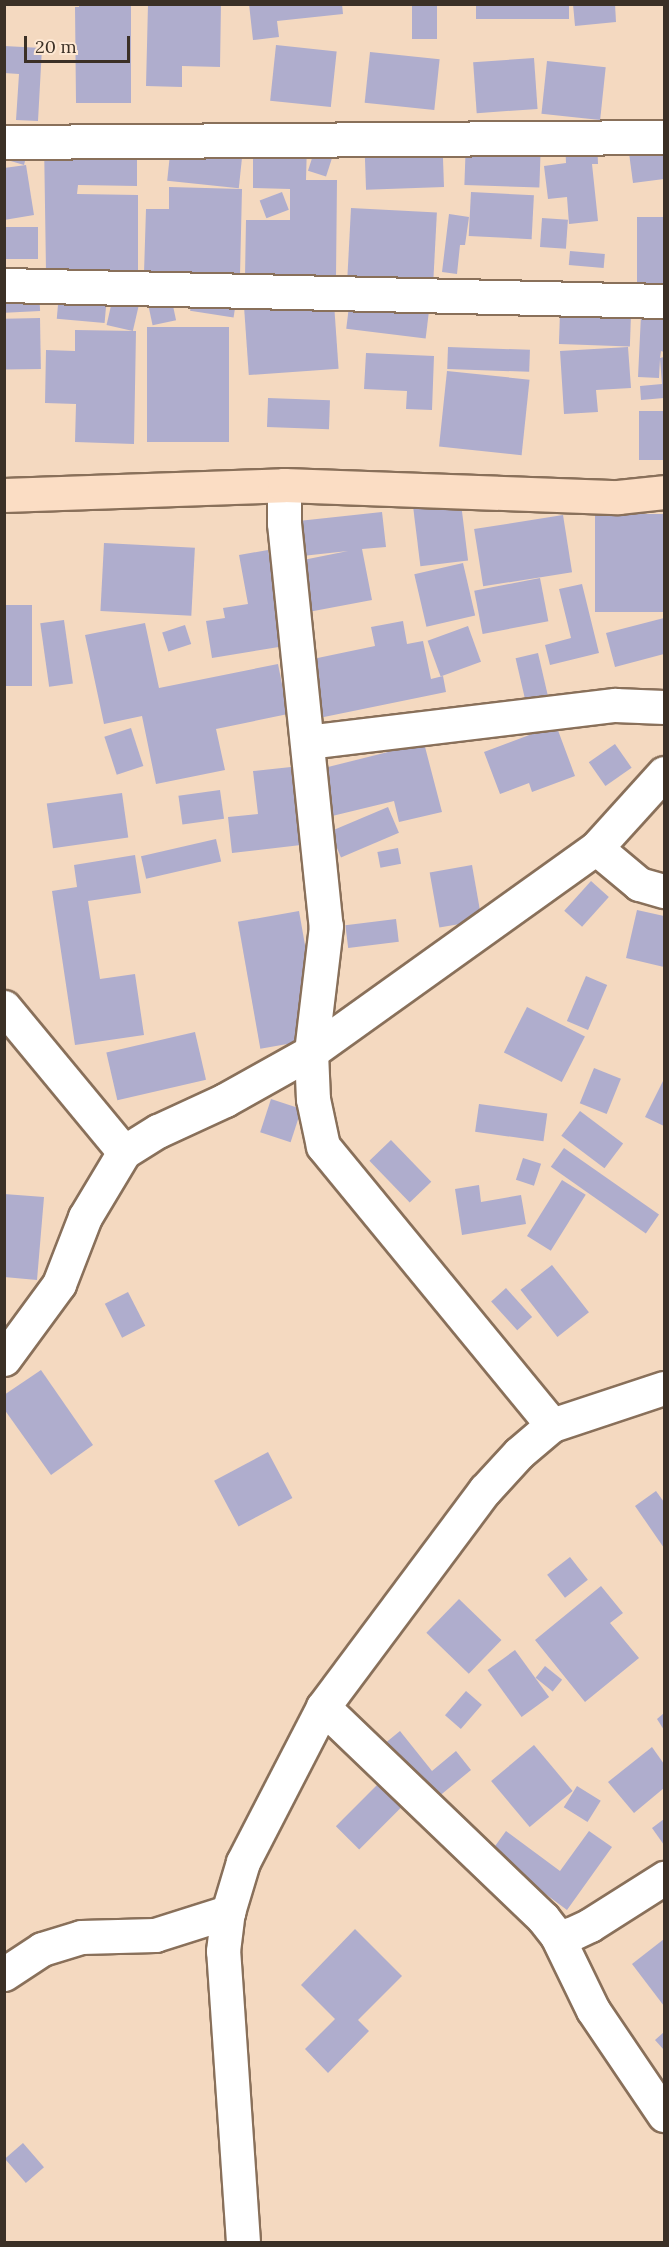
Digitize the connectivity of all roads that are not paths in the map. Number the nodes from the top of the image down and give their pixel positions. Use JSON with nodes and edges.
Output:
{"nodes":[{"id":1,"x":664,"y":137,"type":"edge"},
{"id":2,"x":4,"y":142,"type":"edge"},
{"id":3,"x":4,"y":285,"type":"edge"},
{"id":4,"x":664,"y":301,"type":"edge"},
{"id":5,"x":284,"y":485,"type":"junction"},
{"id":6,"x":664,"y":492,"type":"edge"},
{"id":7,"x":4,"y":495,"type":"edge"},
{"id":8,"x":664,"y":707,"type":"edge"},
{"id":9,"x":307,"y":742,"type":"junction"},
{"id":10,"x":664,"y":773,"type":"edge"},
{"id":11,"x":597,"y":848,"type":"junction"},
{"id":12,"x":664,"y":891,"type":"edge"},
{"id":13,"x":4,"y":1007,"type":"edge"},
{"id":14,"x":311,"y":1052,"type":"junction"},
{"id":15,"x":124,"y":1152,"type":"junction"},
{"id":16,"x":4,"y":1359,"type":"edge"},
{"id":17,"x":664,"y":1388,"type":"edge"},
{"id":18,"x":552,"y":1425,"type":"junction"},
{"id":19,"x":323,"y":1707,"type":"junction"},
{"id":20,"x":664,"y":1878,"type":"edge"},
{"id":21,"x":228,"y":1912,"type":"junction"},
{"id":22,"x":557,"y":1936,"type":"junction"},
{"id":23,"x":4,"y":1974,"type":"edge"},
{"id":24,"x":664,"y":2115,"type":"edge"},
{"id":25,"x":243,"y":2242,"type":"edge"}],
"edges":[{"from":1,"to":2,"type":"street"},
{"from":3,"to":4,"type":"street"},
{"from":5,"to":6,"type":"main road"},
{"from":5,"to":7,"type":"main road"},
{"from":5,"to":9,"type":"street"},
{"from":8,"to":9,"type":"street"},
{"from":9,"to":14,"type":"street"},
{"from":10,"to":11,"type":"street"},
{"from":11,"to":12,"type":"street"},
{"from":11,"to":14,"type":"street"},
{"from":13,"to":15,"type":"street"},
{"from":14,"to":15,"type":"street"},
{"from":14,"to":18,"type":"street"},
{"from":15,"to":16,"type":"street"},
{"from":17,"to":18,"type":"street"},
{"from":18,"to":19,"type":"street"},
{"from":19,"to":21,"type":"street"},
{"from":19,"to":22,"type":"street"},
{"from":20,"to":22,"type":"street"},
{"from":21,"to":23,"type":"street"},
{"from":21,"to":25,"type":"street"},
{"from":22,"to":24,"type":"street"}]}
